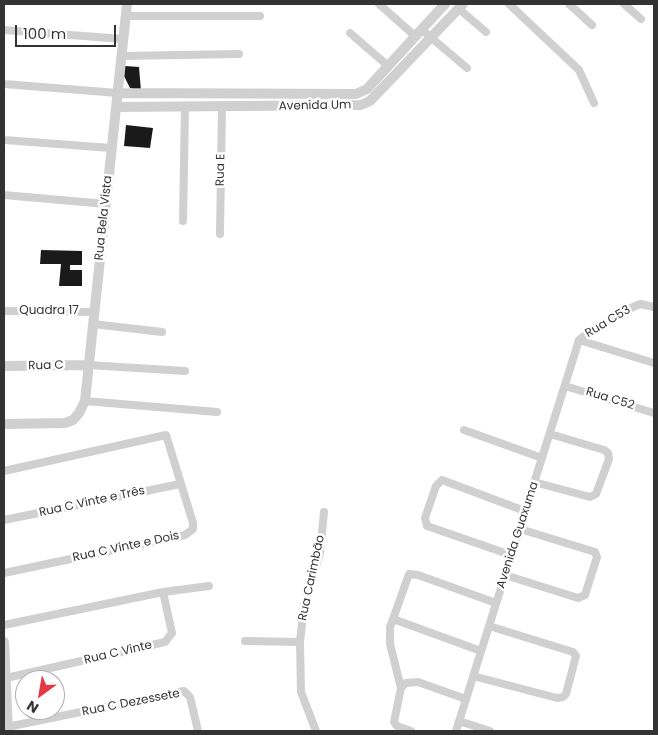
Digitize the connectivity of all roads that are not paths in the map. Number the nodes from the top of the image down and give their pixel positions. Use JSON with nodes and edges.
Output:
{"nodes":[{"id":1,"x":127,"y":4,"type":"edge"},
{"id":2,"x":379,"y":4,"type":"edge"},
{"id":3,"x":509,"y":4,"type":"edge"},
{"id":4,"x":569,"y":4,"type":"edge"},
{"id":5,"x":624,"y":4,"type":"edge"},
{"id":6,"x":441,"y":5,"type":"edge"},
{"id":7,"x":461,"y":6,"type":"edge"},
{"id":8,"x":126,"y":16,"type":"junction"},
{"id":9,"x":260,"y":16,"type":"dead end"},
{"id":10,"x":641,"y":19,"type":"dead end"},
{"id":11,"x":592,"y":25,"type":"dead end"},
{"id":12,"x":4,"y":30,"type":"edge"},
{"id":13,"x":418,"y":32,"type":"junction"},
{"id":14,"x":486,"y":32,"type":"dead end"},
{"id":15,"x":350,"y":33,"type":"dead end"},
{"id":16,"x":123,"y":38,"type":"junction"},
{"id":17,"x":432,"y":38,"type":"junction"},
{"id":18,"x":239,"y":54,"type":"dead end"},
{"id":19,"x":122,"y":56,"type":"junction"},
{"id":20,"x":387,"y":65,"type":"junction"},
{"id":21,"x":467,"y":68,"type":"dead end"},
{"id":22,"x":4,"y":84,"type":"edge"},
{"id":23,"x":119,"y":88,"type":"junction"},
{"id":24,"x":214,"y":93,"type":"junction"},
{"id":25,"x":594,"y":103,"type":"dead end"},
{"id":26,"x":185,"y":107,"type":"junction"},
{"id":27,"x":218,"y":107,"type":"junction"},
{"id":28,"x":116,"y":108,"type":"junction"},
{"id":29,"x":4,"y":140,"type":"edge"},
{"id":30,"x":111,"y":148,"type":"junction"},
{"id":31,"x":4,"y":195,"type":"edge"},
{"id":32,"x":106,"y":204,"type":"junction"},
{"id":33,"x":183,"y":221,"type":"dead end"},
{"id":34,"x":220,"y":234,"type":"dead end"},
{"id":35,"x":654,"y":307,"type":"edge"},
{"id":36,"x":4,"y":311,"type":"edge"},
{"id":37,"x":94,"y":312,"type":"junction"},
{"id":38,"x":93,"y":324,"type":"junction"},
{"id":39,"x":162,"y":332,"type":"dead end"},
{"id":40,"x":579,"y":340,"type":"junction"},
{"id":41,"x":654,"y":363,"type":"edge"},
{"id":42,"x":88,"y":365,"type":"junction"},
{"id":43,"x":4,"y":366,"type":"edge"},
{"id":44,"x":185,"y":371,"type":"dead end"},
{"id":45,"x":565,"y":386,"type":"junction"},
{"id":46,"x":85,"y":401,"type":"junction"},
{"id":47,"x":217,"y":412,"type":"dead end"},
{"id":48,"x":654,"y":413,"type":"edge"},
{"id":49,"x":4,"y":424,"type":"edge"},
{"id":50,"x":464,"y":430,"type":"dead end"},
{"id":51,"x":550,"y":434,"type":"junction"},
{"id":52,"x":542,"y":458,"type":"junction"},
{"id":53,"x":4,"y":471,"type":"edge"},
{"id":54,"x":534,"y":482,"type":"junction"},
{"id":55,"x":180,"y":484,"type":"junction"},
{"id":56,"x":525,"y":510,"type":"junction"},
{"id":57,"x":324,"y":512,"type":"dead end"},
{"id":58,"x":4,"y":520,"type":"edge"},
{"id":59,"x":520,"y":529,"type":"junction"},
{"id":60,"x":511,"y":555,"type":"junction"},
{"id":61,"x":4,"y":572,"type":"edge"},
{"id":62,"x":505,"y":576,"type":"junction"},
{"id":63,"x":208,"y":586,"type":"dead end"},
{"id":64,"x":163,"y":592,"type":"junction"},
{"id":65,"x":496,"y":603,"type":"junction"},
{"id":66,"x":393,"y":619,"type":"junction"},
{"id":67,"x":4,"y":625,"type":"edge"},
{"id":68,"x":489,"y":626,"type":"junction"},
{"id":69,"x":245,"y":640,"type":"dead end"},
{"id":70,"x":4,"y":642,"type":"edge"},
{"id":71,"x":300,"y":642,"type":"junction"},
{"id":72,"x":481,"y":651,"type":"junction"},
{"id":73,"x":4,"y":658,"type":"edge"},
{"id":74,"x":473,"y":676,"type":"junction"},
{"id":75,"x":6,"y":678,"type":"junction"},
{"id":76,"x":401,"y":688,"type":"junction"},
{"id":77,"x":466,"y":699,"type":"junction"},
{"id":78,"x":459,"y":722,"type":"junction"},
{"id":79,"x":8,"y":729,"type":"edge"},
{"id":80,"x":198,"y":731,"type":"edge"},
{"id":81,"x":316,"y":731,"type":"edge"},
{"id":82,"x":411,"y":731,"type":"edge"},
{"id":83,"x":456,"y":731,"type":"edge"},
{"id":84,"x":490,"y":731,"type":"edge"}],
"edges":[{"from":1,"to":8,"type":"street","name":"Rua Bela Vista"},
{"from":2,"to":13,"type":"street"},
{"from":3,"to":25,"type":"street"},
{"from":4,"to":11,"type":"street"},
{"from":5,"to":10,"type":"street"},
{"from":6,"to":13,"type":"street","name":"Avenida Um"},
{"from":7,"to":14,"type":"street"},
{"from":7,"to":17,"type":"street","name":"Avenida Um"},
{"from":8,"to":9,"type":"street"},
{"from":8,"to":16,"type":"street","name":"Rua Bela Vista"},
{"from":12,"to":16,"type":"street"},
{"from":13,"to":17,"type":"street"},
{"from":13,"to":20,"type":"street","name":"Avenida Um"},
{"from":15,"to":20,"type":"street"},
{"from":16,"to":19,"type":"street","name":"Rua Bela Vista"},
{"from":17,"to":21,"type":"street"},
{"from":17,"to":27,"type":"street","name":"Avenida Um"},
{"from":18,"to":19,"type":"street"},
{"from":19,"to":23,"type":"street","name":"Rua Bela Vista"},
{"from":20,"to":24,"type":"street","name":"Avenida Um"},
{"from":22,"to":23,"type":"street"},
{"from":23,"to":24,"type":"street","name":"Avenida Um"},
{"from":23,"to":28,"type":"street","name":"Rua Bela Vista"},
{"from":24,"to":27,"type":"street"},
{"from":26,"to":27,"type":"street","name":"Avenida Um"},
{"from":26,"to":28,"type":"street","name":"Avenida Um"},
{"from":26,"to":33,"type":"street"},
{"from":27,"to":34,"type":"street","name":"Rua E"},
{"from":28,"to":30,"type":"street","name":"Rua Bela Vista"},
{"from":29,"to":30,"type":"street"},
{"from":30,"to":32,"type":"street","name":"Rua Bela Vista"},
{"from":31,"to":32,"type":"street"},
{"from":32,"to":37,"type":"street","name":"Rua Bela Vista"},
{"from":35,"to":40,"type":"street","name":"Rua C53"},
{"from":36,"to":37,"type":"street","name":"Quadra 17"},
{"from":37,"to":38,"type":"street","name":"Rua Bela Vista"},
{"from":38,"to":39,"type":"street"},
{"from":38,"to":42,"type":"street","name":"Rua Bela Vista"},
{"from":40,"to":41,"type":"street","name":"Rua C53"},
{"from":40,"to":45,"type":"street","name":"Avenida Guaxuma"},
{"from":42,"to":43,"type":"street","name":"Rua C"},
{"from":42,"to":44,"type":"street"},
{"from":42,"to":46,"type":"street","name":"Rua Bela Vista"},
{"from":45,"to":48,"type":"street","name":"Rua C52"},
{"from":45,"to":51,"type":"street","name":"Avenida Guaxuma"},
{"from":46,"to":47,"type":"street"},
{"from":46,"to":49,"type":"street"},
{"from":50,"to":52,"type":"street"},
{"from":51,"to":52,"type":"street","name":"Avenida Guaxuma"},
{"from":51,"to":54,"type":"street"},
{"from":52,"to":54,"type":"street","name":"Avenida Guaxuma"},
{"from":53,"to":55,"type":"street","name":"Rua C Vinte e Dois"},
{"from":54,"to":56,"type":"street","name":"Avenida Guaxuma"},
{"from":55,"to":58,"type":"street","name":"Rua C Vinte e Três"},
{"from":55,"to":61,"type":"street","name":"Rua C Vinte e Dois"},
{"from":56,"to":59,"type":"street","name":"Avenida Guaxuma"},
{"from":56,"to":60,"type":"street"},
{"from":57,"to":71,"type":"street","name":"Rua Carimbão"},
{"from":59,"to":60,"type":"street","name":"Avenida Guaxuma"},
{"from":59,"to":62,"type":"street"},
{"from":60,"to":62,"type":"street","name":"Avenida Guaxuma"},
{"from":62,"to":65,"type":"street","name":"Avenida Guaxuma"},
{"from":63,"to":64,"type":"street"},
{"from":64,"to":67,"type":"street"},
{"from":64,"to":75,"type":"street","name":"Rua C Vinte"},
{"from":65,"to":66,"type":"street"},
{"from":65,"to":68,"type":"street","name":"Avenida Guaxuma"},
{"from":66,"to":72,"type":"street"},
{"from":66,"to":76,"type":"street"},
{"from":68,"to":72,"type":"street","name":"Avenida Guaxuma"},
{"from":68,"to":74,"type":"street"},
{"from":69,"to":71,"type":"street"},
{"from":70,"to":73,"type":"street"},
{"from":71,"to":81,"type":"street","name":"Rua Carimbão"},
{"from":72,"to":74,"type":"street","name":"Avenida Guaxuma"},
{"from":73,"to":75,"type":"street"},
{"from":74,"to":77,"type":"street","name":"Avenida Guaxuma"},
{"from":75,"to":79,"type":"street"},
{"from":76,"to":77,"type":"street"},
{"from":76,"to":82,"type":"street"},
{"from":77,"to":78,"type":"street","name":"Avenida Guaxuma"},
{"from":78,"to":83,"type":"street","name":"Avenida Guaxuma"},
{"from":78,"to":84,"type":"street"},
{"from":79,"to":80,"type":"street","name":"Rua C Dezessete"}]}
